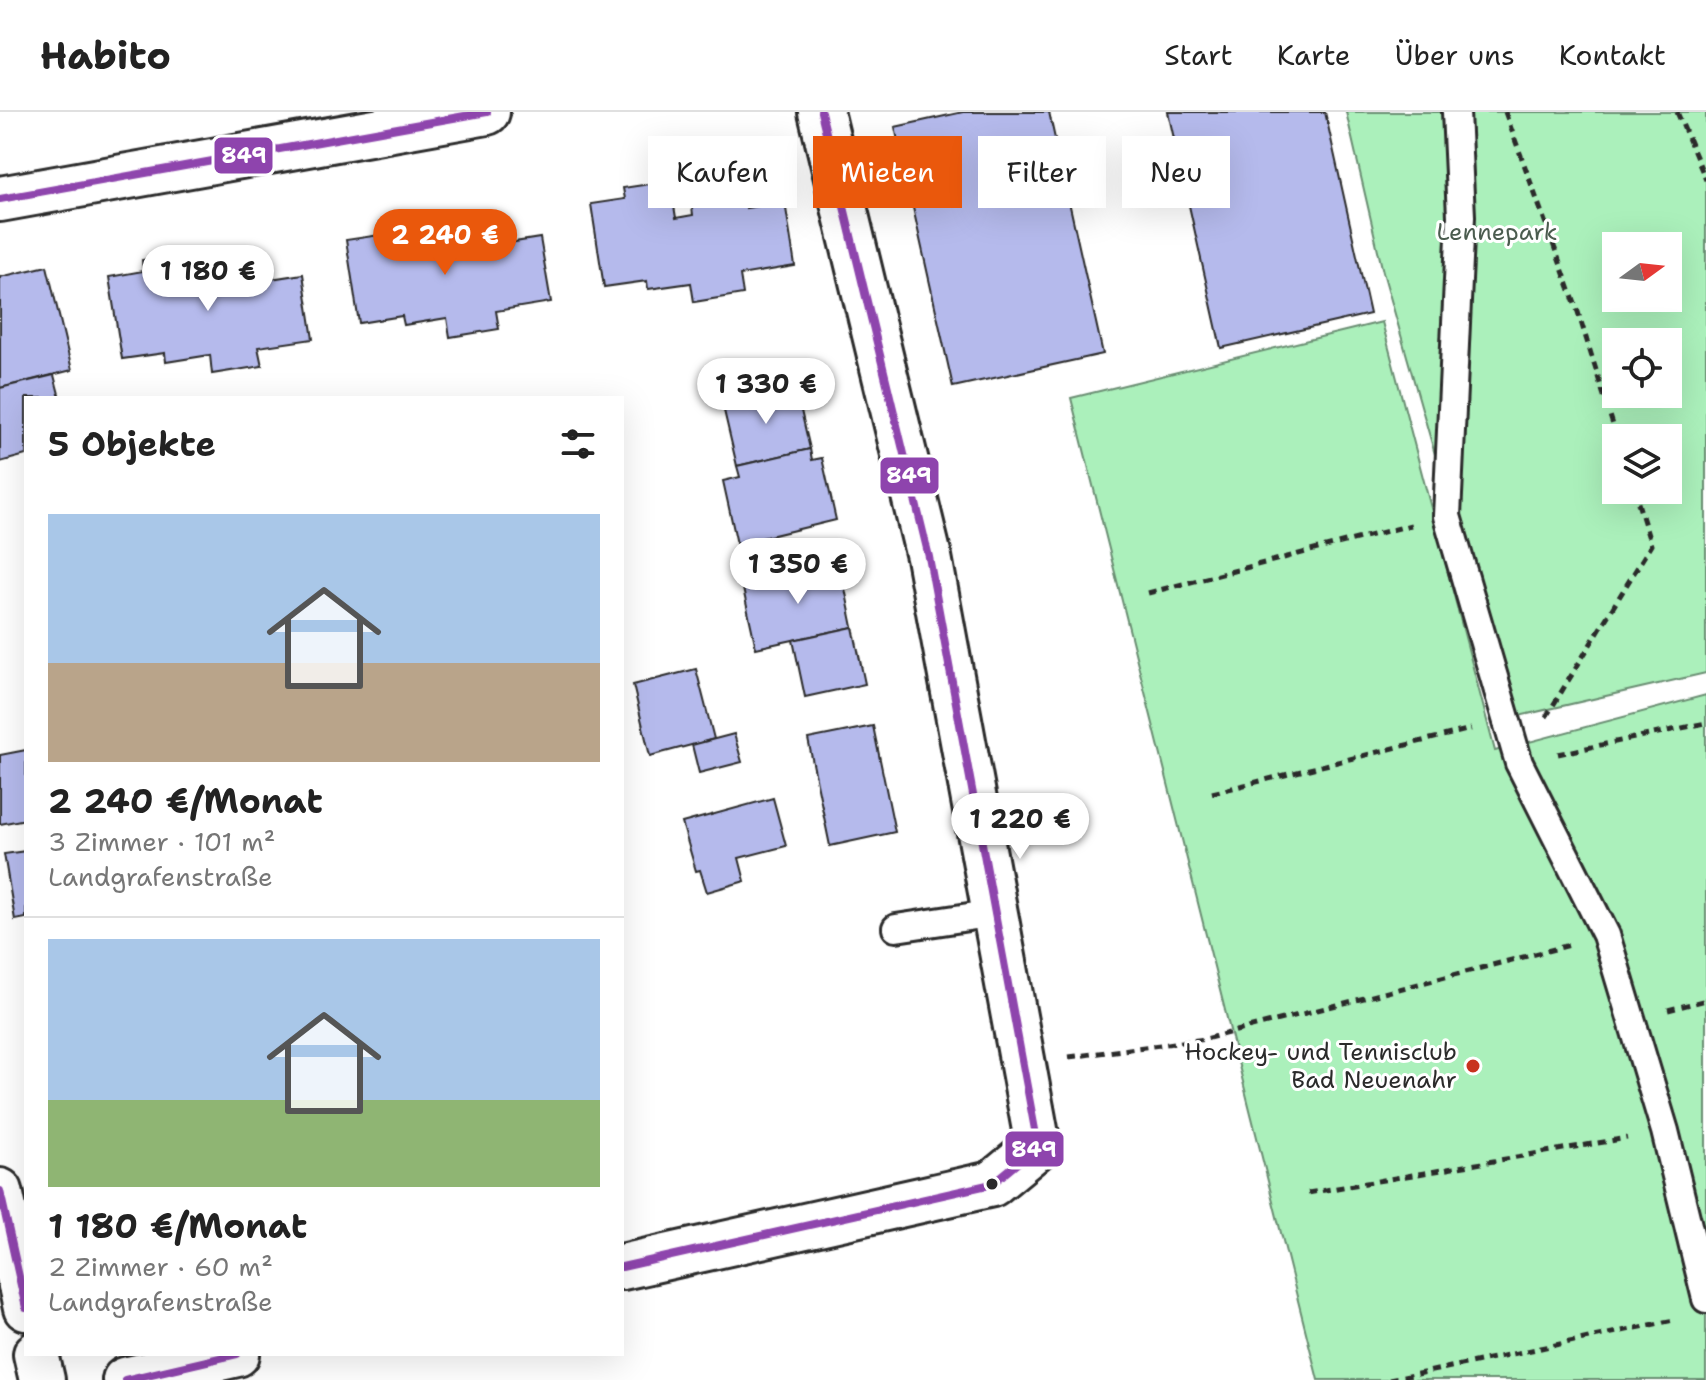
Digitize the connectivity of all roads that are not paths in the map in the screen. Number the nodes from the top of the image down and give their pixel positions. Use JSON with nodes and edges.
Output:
{"nodes":[{"id":1,"x":487,"y":112,"type":"edge"},
{"id":2,"x":821,"y":112,"type":"edge"},
{"id":3,"x":1456,"y":112,"type":"edge"},
{"id":4,"x":0,"y":199,"type":"edge"},
{"id":5,"x":995,"y":913,"type":"junction"},
{"id":6,"x":896,"y":928,"type":"dead end"},
{"id":7,"x":0,"y":1191,"type":"edge"},
{"id":8,"x":624,"y":1267,"type":"edge"},
{"id":9,"x":24,"y":1299,"type":"edge"},
{"id":10,"x":1706,"y":1299,"type":"edge"},
{"id":11,"x":36,"y":1356,"type":"edge"},
{"id":12,"x":228,"y":1356,"type":"edge"},
{"id":13,"x":42,"y":1380,"type":"edge"},
{"id":14,"x":125,"y":1380,"type":"edge"}],
"edges":[{"from":1,"to":4,"type":"street"},
{"from":2,"to":5,"type":"street"},
{"from":3,"to":10,"type":"lane"},
{"from":5,"to":6,"type":"lane"},
{"from":5,"to":8,"type":"street"},
{"from":7,"to":9,"type":"street"},
{"from":11,"to":13,"type":"street"},
{"from":12,"to":14,"type":"street"}]}
